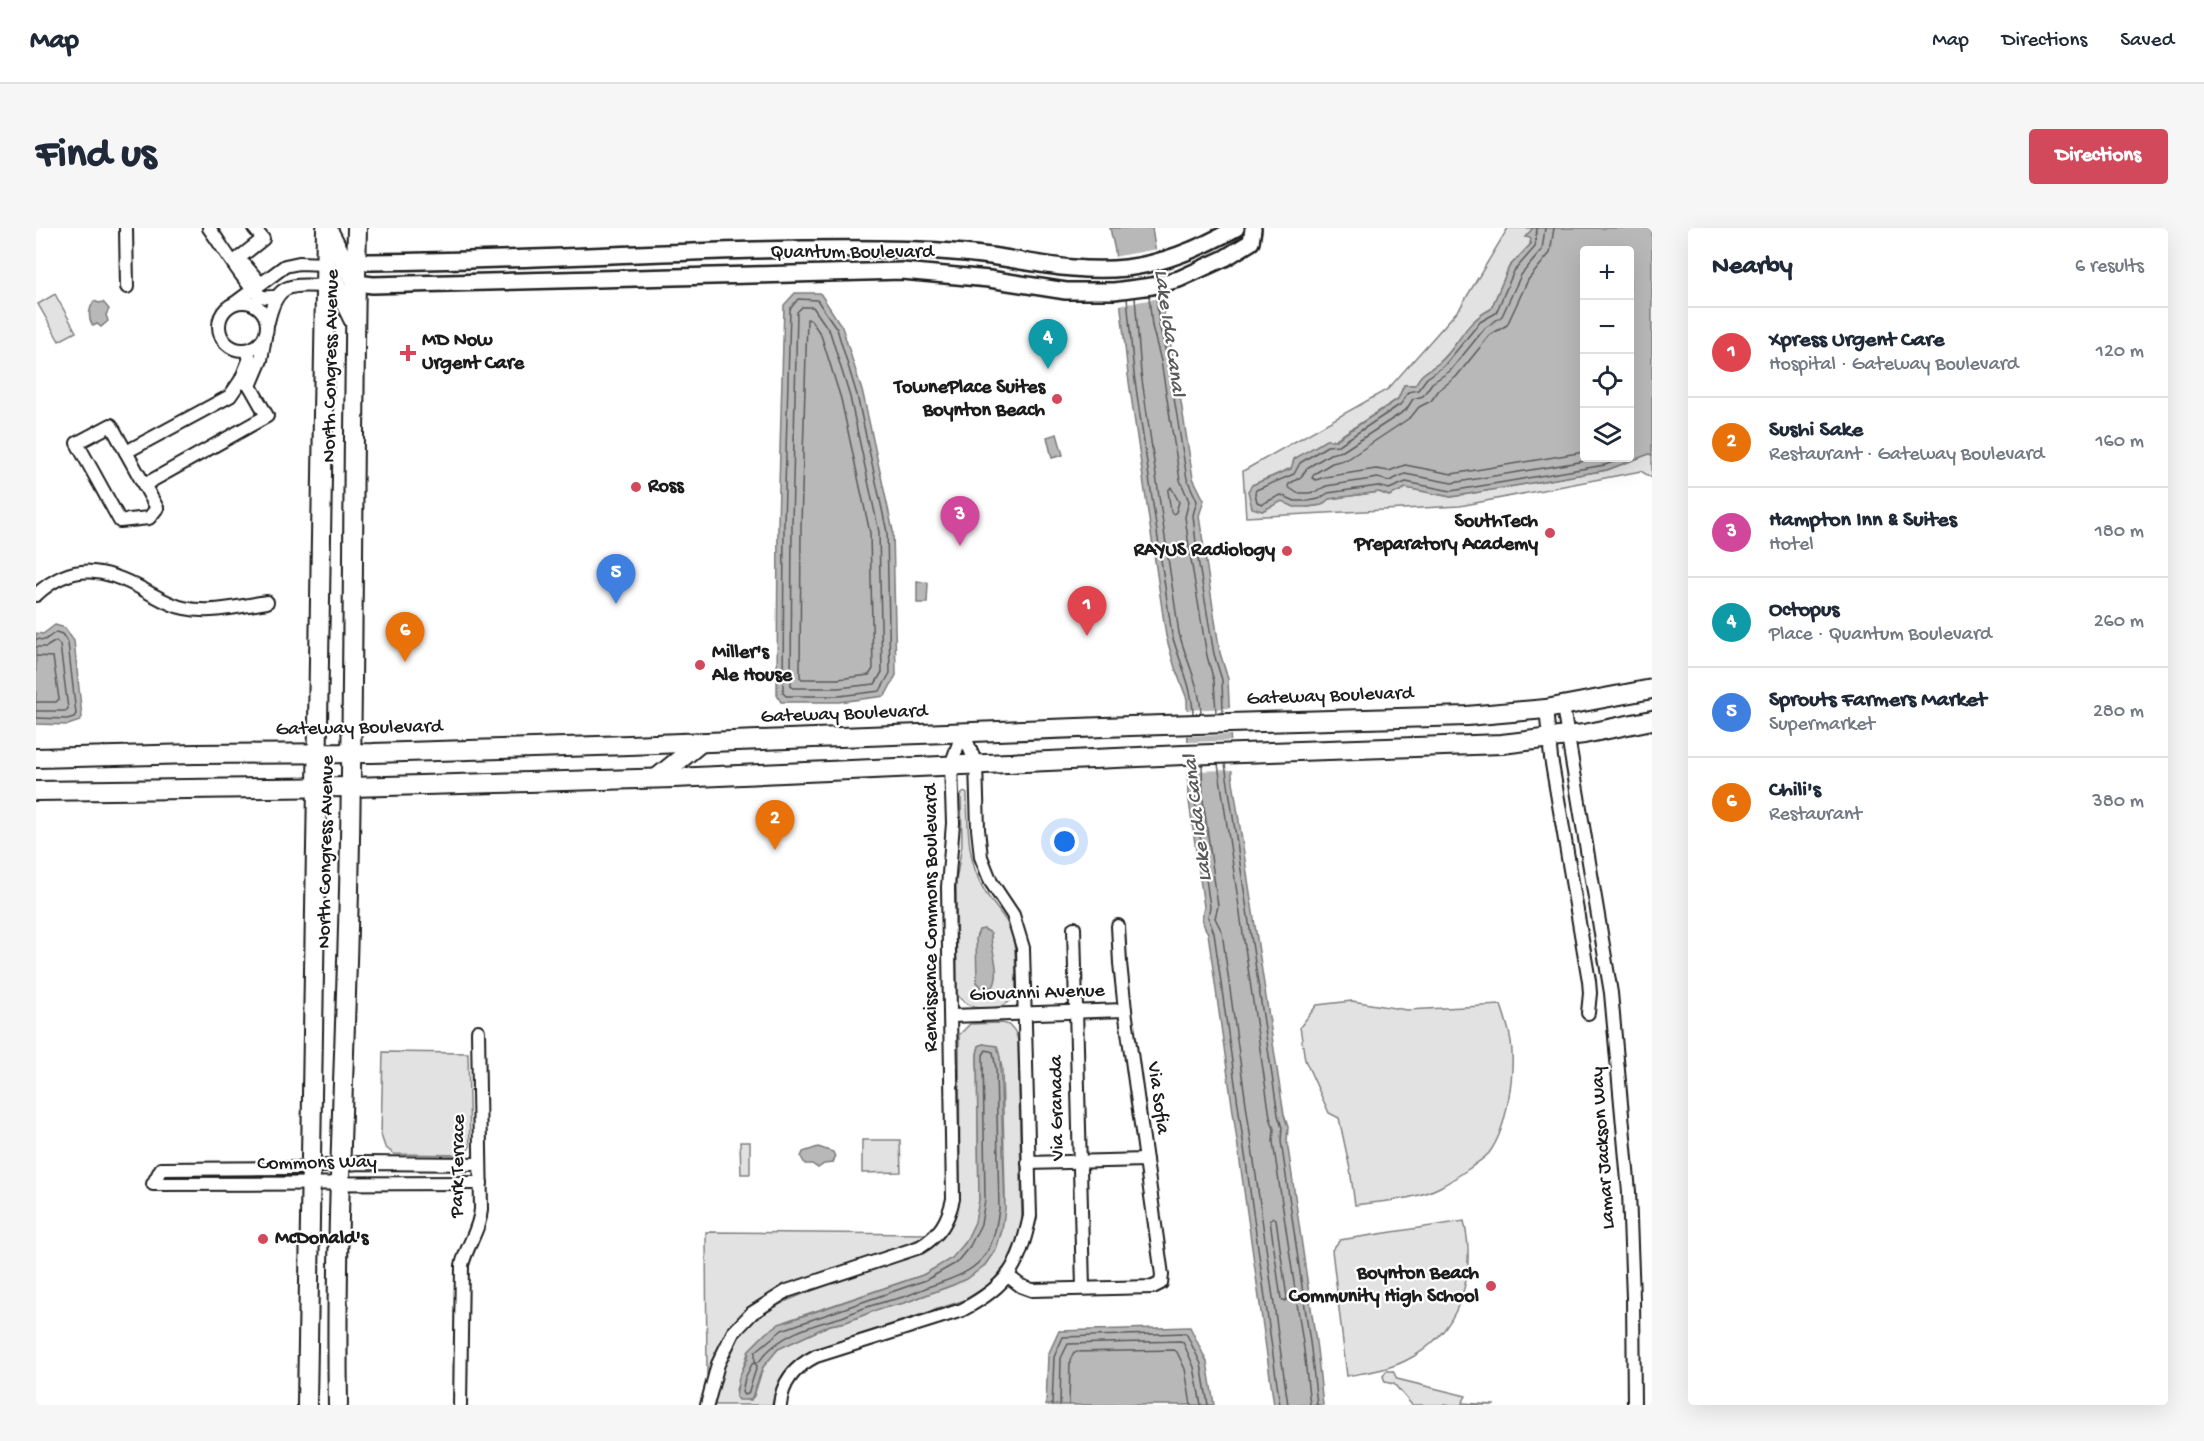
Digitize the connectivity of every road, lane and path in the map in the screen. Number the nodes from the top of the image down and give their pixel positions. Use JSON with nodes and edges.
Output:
{"nodes":[{"id":1,"x":126,"y":228,"type":"edge"},
{"id":2,"x":209,"y":228,"type":"edge"},
{"id":3,"x":254,"y":228,"type":"edge"},
{"id":4,"x":327,"y":228,"type":"edge"},
{"id":5,"x":357,"y":228,"type":"edge"},
{"id":6,"x":1236,"y":228,"type":"edge"},
{"id":7,"x":1253,"y":228,"type":"edge"},
{"id":8,"x":234,"y":262,"type":"junction"},
{"id":9,"x":356,"y":262,"type":"junction"},
{"id":10,"x":326,"y":264,"type":"junction"},
{"id":11,"x":356,"y":283,"type":"junction"},
{"id":12,"x":127,"y":286,"type":"dead end"},
{"id":13,"x":256,"y":286,"type":"junction"},
{"id":14,"x":325,"y":286,"type":"junction"},
{"id":15,"x":275,"y":297,"type":"junction"},
{"id":16,"x":235,"y":303,"type":"junction"},
{"id":17,"x":268,"y":322,"type":"junction"},
{"id":18,"x":355,"y":323,"type":"junction"},
{"id":19,"x":265,"y":337,"type":"junction"},
{"id":20,"x":246,"y":350,"type":"junction"},
{"id":21,"x":245,"y":383,"type":"junction"},
{"id":22,"x":126,"y":452,"type":"junction"},
{"id":23,"x":144,"y":484,"type":"junction"},
{"id":24,"x":36,"y":596,"type":"edge"},
{"id":25,"x":267,"y":602,"type":"dead end"},
{"id":26,"x":1652,"y":689,"type":"edge"},
{"id":27,"x":1554,"y":708,"type":"junction"},
{"id":28,"x":1652,"y":720,"type":"edge"},
{"id":29,"x":1627,"y":726,"type":"junction"},
{"id":30,"x":1652,"y":730,"type":"edge"},
{"id":31,"x":963,"y":732,"type":"junction"},
{"id":32,"x":1569,"y":736,"type":"junction"},
{"id":33,"x":1549,"y":739,"type":"junction"},
{"id":34,"x":700,"y":743,"type":"junction"},
{"id":35,"x":317,"y":753,"type":"junction"},
{"id":36,"x":352,"y":753,"type":"junction"},
{"id":37,"x":36,"y":758,"type":"edge"},
{"id":38,"x":975,"y":764,"type":"junction"},
{"id":39,"x":951,"y":765,"type":"junction"},
{"id":40,"x":657,"y":778,"type":"junction"},
{"id":41,"x":316,"y":787,"type":"junction"},
{"id":42,"x":351,"y":787,"type":"junction"},
{"id":43,"x":36,"y":791,"type":"edge"},
{"id":44,"x":1593,"y":891,"type":"junction"},
{"id":45,"x":1573,"y":894,"type":"junction"},
{"id":46,"x":1118,"y":926,"type":"dead end"},
{"id":47,"x":1074,"y":928,"type":"dead end"},
{"id":48,"x":1125,"y":1010,"type":"junction"},
{"id":49,"x":1076,"y":1012,"type":"junction"},
{"id":50,"x":1588,"y":1013,"type":"dead end"},
{"id":51,"x":1025,"y":1015,"type":"junction"},
{"id":52,"x":951,"y":1016,"type":"junction"},
{"id":53,"x":478,"y":1031,"type":"dead end"},
{"id":54,"x":1146,"y":1160,"type":"junction"},
{"id":55,"x":1079,"y":1162,"type":"junction"},
{"id":56,"x":1028,"y":1163,"type":"junction"},
{"id":57,"x":479,"y":1164,"type":"junction"},
{"id":58,"x":340,"y":1173,"type":"junction"},
{"id":59,"x":310,"y":1176,"type":"junction"},
{"id":60,"x":481,"y":1183,"type":"junction"},
{"id":61,"x":1008,"y":1276,"type":"junction"},
{"id":62,"x":1083,"y":1288,"type":"junction"},
{"id":63,"x":307,"y":1405,"type":"edge"},
{"id":64,"x":338,"y":1405,"type":"edge"},
{"id":65,"x":460,"y":1405,"type":"edge"},
{"id":66,"x":707,"y":1405,"type":"edge"},
{"id":67,"x":780,"y":1405,"type":"edge"},
{"id":68,"x":1634,"y":1405,"type":"edge"}],
"edges":[{"from":1,"to":12,"type":"street"},
{"from":2,"to":8,"type":"street"},
{"from":3,"to":8,"type":"street"},
{"from":4,"to":10,"type":"main road","name":"North Congress Avenue"},
{"from":4,"to":11,"type":"main road"},
{"from":5,"to":9,"type":"main road","name":"North Congress Avenue"},
{"from":6,"to":9,"type":"street","name":"Quantum Boulevard"},
{"from":7,"to":11,"type":"street","name":"Quantum Boulevard"},
{"from":8,"to":13,"type":"street"},
{"from":9,"to":11,"type":"main road","name":"North Congress Avenue"},
{"from":10,"to":13,"type":"street"},
{"from":10,"to":14,"type":"main road","name":"North Congress Avenue"},
{"from":10,"to":18,"type":"main road"},
{"from":11,"to":18,"type":"main road","name":"North Congress Avenue"},
{"from":13,"to":15,"type":"street"},
{"from":13,"to":16,"type":"street"},
{"from":14,"to":15,"type":"street"},
{"from":14,"to":35,"type":"main road","name":"North Congress Avenue"},
{"from":15,"to":17,"type":"street"},
{"from":16,"to":17,"type":"street"},
{"from":16,"to":20,"type":"street"},
{"from":17,"to":19,"type":"street"},
{"from":18,"to":36,"type":"main road","name":"North Congress Avenue"},
{"from":19,"to":20,"type":"street"},
{"from":19,"to":21,"type":"street"},
{"from":20,"to":21,"type":"street"},
{"from":21,"to":22,"type":"street"},
{"from":21,"to":23,"type":"street"},
{"from":22,"to":23,"type":"street"},
{"from":22,"to":23,"type":"street"},
{"from":24,"to":25,"type":"street"},
{"from":26,"to":27,"type":"main road","name":"Gateway Boulevard"},
{"from":27,"to":31,"type":"main road","name":"Gateway Boulevard"},
{"from":27,"to":32,"type":"street","name":"Lamar Jackson Way"},
{"from":27,"to":33,"type":"street"},
{"from":28,"to":29,"type":"main road"},
{"from":29,"to":30,"type":"street"},
{"from":29,"to":32,"type":"main road"},
{"from":31,"to":34,"type":"main road","name":"Gateway Boulevard"},
{"from":31,"to":38,"type":"street"},
{"from":31,"to":39,"type":"street","name":"Renaissance Commons Boulevard"},
{"from":32,"to":33,"type":"main road"},
{"from":32,"to":44,"type":"street","name":"Lamar Jackson Way"},
{"from":33,"to":38,"type":"main road"},
{"from":33,"to":45,"type":"street"},
{"from":34,"to":36,"type":"main road","name":"Gateway Boulevard"},
{"from":34,"to":40,"type":"main road"},
{"from":35,"to":36,"type":"main road","name":"Gateway Boulevard"},
{"from":35,"to":37,"type":"main road","name":"Gateway Boulevard"},
{"from":35,"to":41,"type":"main road","name":"North Congress Avenue"},
{"from":36,"to":42,"type":"main road","name":"North Congress Avenue"},
{"from":38,"to":39,"type":"main road"},
{"from":38,"to":51,"type":"street"},
{"from":39,"to":40,"type":"main road"},
{"from":39,"to":52,"type":"street","name":"Renaissance Commons Boulevard"},
{"from":40,"to":42,"type":"main road"},
{"from":41,"to":42,"type":"main road"},
{"from":41,"to":43,"type":"main road"},
{"from":41,"to":59,"type":"main road","name":"North Congress Avenue"},
{"from":42,"to":58,"type":"main road","name":"North Congress Avenue"},
{"from":44,"to":45,"type":"street"},
{"from":44,"to":68,"type":"street","name":"Lamar Jackson Way"},
{"from":45,"to":50,"type":"street"},
{"from":46,"to":48,"type":"street","name":"Via Sofia"},
{"from":47,"to":49,"type":"street","name":"Via Granada"},
{"from":48,"to":49,"type":"street","name":"Giovanni Avenue"},
{"from":48,"to":54,"type":"street","name":"Via Sofia"},
{"from":49,"to":51,"type":"street","name":"Giovanni Avenue"},
{"from":49,"to":55,"type":"street","name":"Via Granada"},
{"from":51,"to":52,"type":"street","name":"Giovanni Avenue"},
{"from":51,"to":56,"type":"street"},
{"from":52,"to":66,"type":"street","name":"Renaissance Commons Boulevard"},
{"from":53,"to":57,"type":"street","name":"Park Terrace"},
{"from":54,"to":55,"type":"street"},
{"from":54,"to":62,"type":"street","name":"Via Sofia"},
{"from":55,"to":56,"type":"street"},
{"from":55,"to":62,"type":"street","name":"Via Granada"},
{"from":56,"to":61,"type":"street"},
{"from":57,"to":58,"type":"street","name":"Commons Way"},
{"from":57,"to":60,"type":"street","name":"Park Terrace"},
{"from":58,"to":59,"type":"street","name":"Commons Way"},
{"from":58,"to":59,"type":"street","name":"Commons Way"},
{"from":58,"to":60,"type":"street","name":"Commons Way"},
{"from":58,"to":64,"type":"main road","name":"North Congress Avenue"},
{"from":59,"to":59,"type":"street","name":"Commons Way"},
{"from":59,"to":63,"type":"main road","name":"North Congress Avenue"},
{"from":60,"to":65,"type":"street","name":"Park Terrace"},
{"from":61,"to":62,"type":"street"},
{"from":61,"to":67,"type":"street"}]}
